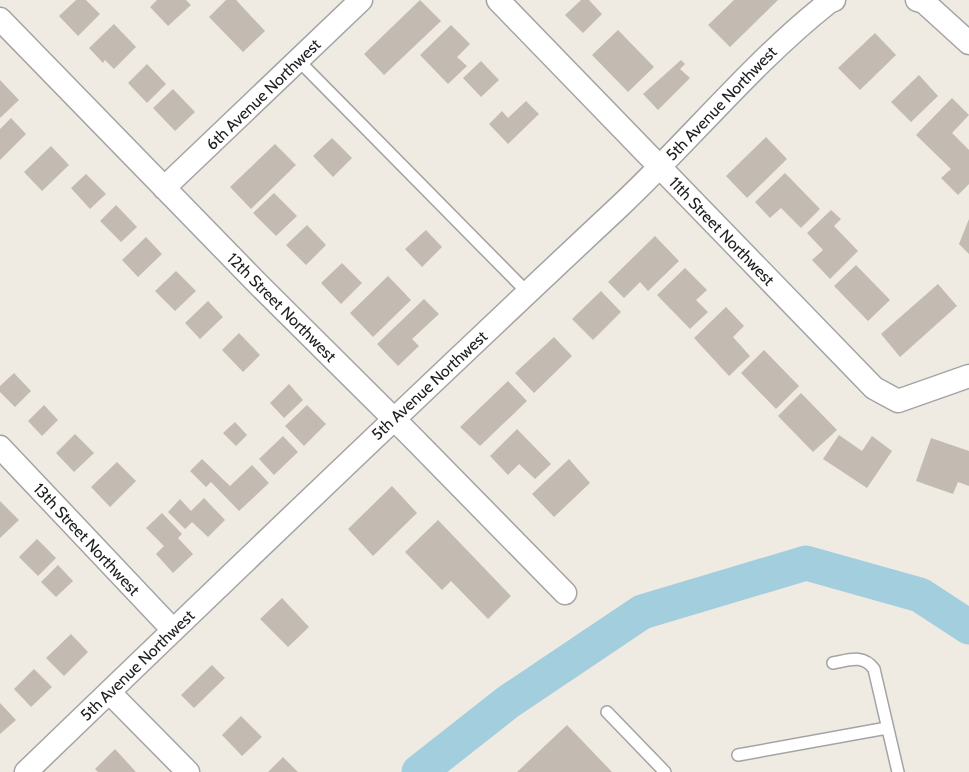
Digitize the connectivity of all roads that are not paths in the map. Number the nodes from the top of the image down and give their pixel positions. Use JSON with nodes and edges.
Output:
{"nodes":[{"id":1,"x":361,"y":0,"type":"edge"},
{"id":2,"x":498,"y":0,"type":"edge"},
{"id":3,"x":834,"y":0,"type":"edge"},
{"id":4,"x":917,"y":0,"type":"edge"},
{"id":5,"x":0,"y":19,"type":"edge"},
{"id":6,"x":969,"y":43,"type":"edge"},
{"id":7,"x":298,"y":60,"type":"junction"},
{"id":8,"x":659,"y":166,"type":"junction"},
{"id":9,"x":164,"y":188,"type":"junction"},
{"id":10,"x":527,"y":292,"type":"junction"},
{"id":11,"x":969,"y":376,"type":"edge"},
{"id":12,"x":393,"y":419,"type":"junction"},
{"id":13,"x":0,"y":447,"type":"edge"},
{"id":14,"x":565,"y":593,"type":"dead end"},
{"id":15,"x":173,"y":630,"type":"junction"},
{"id":16,"x":833,"y":663,"type":"dead end"},
{"id":17,"x":109,"y":692,"type":"junction"},
{"id":18,"x":607,"y":712,"type":"dead end"},
{"id":19,"x":888,"y":728,"type":"junction"},
{"id":20,"x":738,"y":755,"type":"dead end"},
{"id":21,"x":26,"y":772,"type":"edge"},
{"id":22,"x":188,"y":772,"type":"edge"},
{"id":23,"x":665,"y":772,"type":"edge"},
{"id":24,"x":898,"y":772,"type":"edge"}],
"edges":[{"from":1,"to":7,"type":"street","name":"6th Avenue Northwest"},
{"from":2,"to":8,"type":"street","name":"11th Street Northwest"},
{"from":3,"to":8,"type":"street","name":"5th Avenue Northwest"},
{"from":4,"to":6,"type":"street"},
{"from":5,"to":9,"type":"street","name":"12th Street Northwest"},
{"from":7,"to":9,"type":"street","name":"6th Avenue Northwest"},
{"from":7,"to":10,"type":"lane"},
{"from":8,"to":10,"type":"street","name":"5th Avenue Northwest"},
{"from":8,"to":11,"type":"street","name":"11th Street Northwest"},
{"from":9,"to":12,"type":"street","name":"12th Street Northwest"},
{"from":10,"to":12,"type":"street","name":"5th Avenue Northwest"},
{"from":12,"to":14,"type":"street","name":"12th Street Northwest"},
{"from":12,"to":15,"type":"street","name":"5th Avenue Northwest"},
{"from":13,"to":15,"type":"street","name":"13th Street Northwest"},
{"from":15,"to":17,"type":"street","name":"5th Avenue Northwest"},
{"from":16,"to":19,"type":"lane"},
{"from":17,"to":21,"type":"street","name":"5th Avenue Northwest"},
{"from":17,"to":22,"type":"street"},
{"from":18,"to":23,"type":"lane"},
{"from":19,"to":20,"type":"lane"},
{"from":19,"to":24,"type":"lane"}]}
